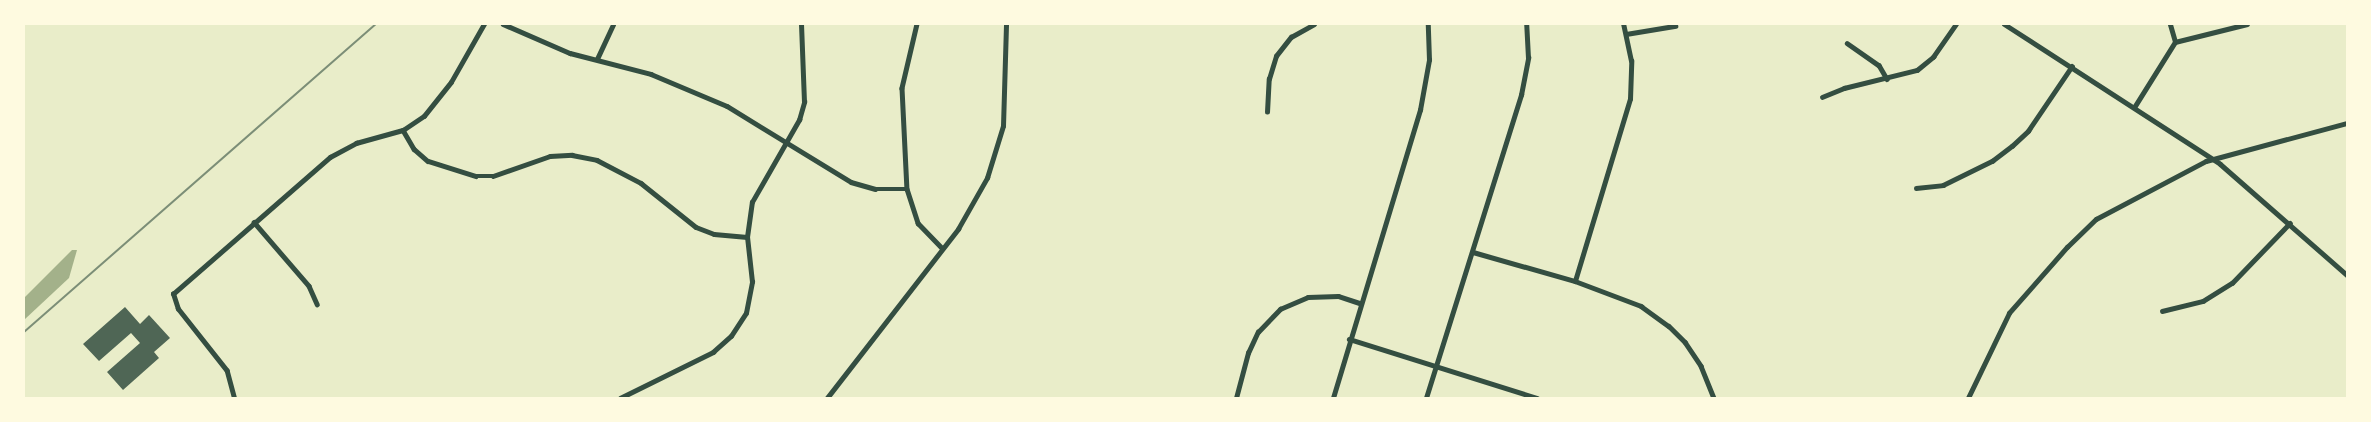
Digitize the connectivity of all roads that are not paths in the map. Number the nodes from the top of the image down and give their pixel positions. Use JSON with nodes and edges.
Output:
{"nodes":[{"id":1,"x":484,"y":24,"type":"edge"},
{"id":2,"x":503,"y":24,"type":"edge"},
{"id":3,"x":613,"y":24,"type":"edge"},
{"id":4,"x":801,"y":24,"type":"edge"},
{"id":5,"x":916,"y":24,"type":"edge"},
{"id":6,"x":1006,"y":24,"type":"edge"},
{"id":7,"x":1314,"y":24,"type":"edge"},
{"id":8,"x":1428,"y":24,"type":"edge"},
{"id":9,"x":1526,"y":24,"type":"edge"},
{"id":10,"x":1623,"y":24,"type":"edge"},
{"id":11,"x":1956,"y":24,"type":"edge"},
{"id":12,"x":2004,"y":24,"type":"edge"},
{"id":13,"x":2170,"y":24,"type":"edge"},
{"id":14,"x":2247,"y":24,"type":"edge"},
{"id":15,"x":1675,"y":26,"type":"dead end"},
{"id":16,"x":1626,"y":34,"type":"junction"},
{"id":17,"x":2175,"y":42,"type":"junction"},
{"id":18,"x":1847,"y":43,"type":"dead end"},
{"id":19,"x":597,"y":59,"type":"junction"},
{"id":20,"x":2072,"y":66,"type":"junction"},
{"id":21,"x":1887,"y":79,"type":"junction"},
{"id":22,"x":1822,"y":97,"type":"dead end"},
{"id":23,"x":2135,"y":106,"type":"junction"},
{"id":24,"x":1267,"y":112,"type":"dead end"},
{"id":25,"x":2347,"y":123,"type":"edge"},
{"id":26,"x":403,"y":130,"type":"junction"},
{"id":27,"x":786,"y":142,"type":"junction"},
{"id":28,"x":2213,"y":159,"type":"junction"},
{"id":29,"x":1916,"y":188,"type":"dead end"},
{"id":30,"x":907,"y":189,"type":"junction"},
{"id":31,"x":254,"y":222,"type":"junction"},
{"id":32,"x":2290,"y":223,"type":"junction"},
{"id":33,"x":747,"y":237,"type":"junction"},
{"id":34,"x":942,"y":248,"type":"junction"},
{"id":35,"x":1473,"y":252,"type":"junction"},
{"id":36,"x":2347,"y":276,"type":"edge"},
{"id":37,"x":1574,"y":281,"type":"junction"},
{"id":38,"x":1360,"y":303,"type":"junction"},
{"id":39,"x":317,"y":304,"type":"dead end"},
{"id":40,"x":2162,"y":311,"type":"dead end"},
{"id":41,"x":1350,"y":339,"type":"junction"},
{"id":42,"x":1437,"y":366,"type":"junction"},
{"id":43,"x":234,"y":398,"type":"edge"},
{"id":44,"x":620,"y":398,"type":"edge"},
{"id":45,"x":827,"y":398,"type":"edge"},
{"id":46,"x":1236,"y":398,"type":"edge"},
{"id":47,"x":1333,"y":398,"type":"edge"},
{"id":48,"x":1426,"y":398,"type":"edge"},
{"id":49,"x":1537,"y":398,"type":"edge"},
{"id":50,"x":1714,"y":398,"type":"edge"},
{"id":51,"x":1968,"y":398,"type":"edge"}],
"edges":[{"from":1,"to":26,"type":"street"},
{"from":2,"to":19,"type":"street"},
{"from":3,"to":19,"type":"street"},
{"from":4,"to":27,"type":"street"},
{"from":5,"to":30,"type":"street"},
{"from":6,"to":34,"type":"street"},
{"from":7,"to":24,"type":"street"},
{"from":8,"to":38,"type":"street"},
{"from":9,"to":35,"type":"street"},
{"from":10,"to":16,"type":"street"},
{"from":11,"to":21,"type":"street"},
{"from":12,"to":20,"type":"street"},
{"from":13,"to":17,"type":"street"},
{"from":14,"to":17,"type":"street"},
{"from":15,"to":16,"type":"street"},
{"from":16,"to":37,"type":"street"},
{"from":17,"to":23,"type":"street"},
{"from":18,"to":21,"type":"street"},
{"from":19,"to":27,"type":"street"},
{"from":20,"to":23,"type":"street"},
{"from":20,"to":29,"type":"street"},
{"from":21,"to":22,"type":"street"},
{"from":23,"to":28,"type":"street"},
{"from":25,"to":28,"type":"street"},
{"from":26,"to":31,"type":"street"},
{"from":26,"to":33,"type":"street"},
{"from":27,"to":30,"type":"street"},
{"from":27,"to":33,"type":"street"},
{"from":28,"to":32,"type":"street"},
{"from":28,"to":51,"type":"street"},
{"from":30,"to":34,"type":"street"},
{"from":31,"to":39,"type":"street"},
{"from":31,"to":43,"type":"street"},
{"from":32,"to":36,"type":"street"},
{"from":32,"to":40,"type":"street"},
{"from":33,"to":44,"type":"street"},
{"from":34,"to":45,"type":"street"},
{"from":35,"to":37,"type":"street"},
{"from":35,"to":42,"type":"street"},
{"from":37,"to":50,"type":"street"},
{"from":38,"to":41,"type":"street"},
{"from":38,"to":46,"type":"street"},
{"from":41,"to":42,"type":"street"},
{"from":41,"to":47,"type":"street"},
{"from":42,"to":48,"type":"street"},
{"from":42,"to":49,"type":"street"}]}
